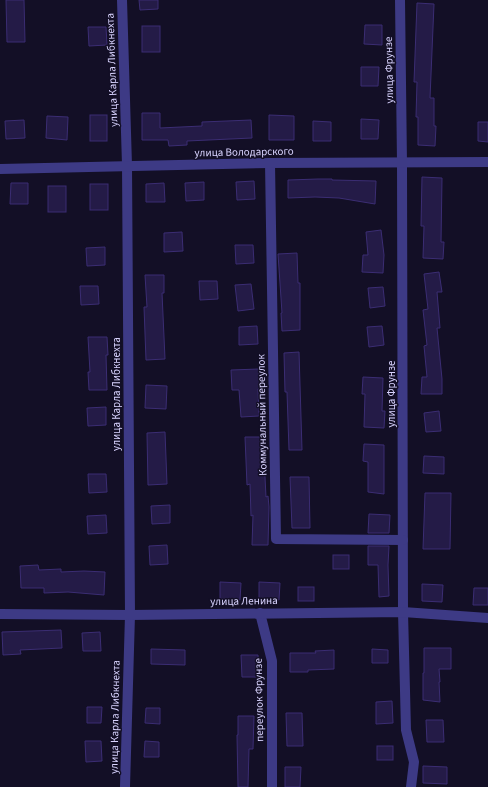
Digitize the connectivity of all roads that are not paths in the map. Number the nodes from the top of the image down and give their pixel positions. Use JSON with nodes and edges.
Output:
{"nodes":[{"id":1,"x":122,"y":0,"type":"edge"},
{"id":2,"x":400,"y":0,"type":"edge"},
{"id":3,"x":488,"y":162,"type":"edge"},
{"id":4,"x":270,"y":163,"type":"junction"},
{"id":5,"x":402,"y":163,"type":"junction"},
{"id":6,"x":127,"y":165,"type":"junction"},
{"id":7,"x":0,"y":169,"type":"edge"},
{"id":8,"x":403,"y":540,"type":"junction"},
{"id":9,"x":403,"y":612,"type":"junction"},
{"id":10,"x":260,"y":613,"type":"junction"},
{"id":11,"x":0,"y":614,"type":"edge"},
{"id":12,"x":130,"y":615,"type":"junction"},
{"id":13,"x":488,"y":618,"type":"edge"},
{"id":14,"x":125,"y":787,"type":"edge"},
{"id":15,"x":272,"y":787,"type":"edge"},
{"id":16,"x":411,"y":787,"type":"edge"}],
"edges":[{"from":1,"to":6,"type":"street","name":"улица Карла Либкнехта"},
{"from":2,"to":5,"type":"street","name":"улица Фрунзе"},
{"from":3,"to":5,"type":"street","name":"улица Володарского"},
{"from":4,"to":5,"type":"street","name":"улица Володарского"},
{"from":4,"to":6,"type":"street","name":"улица Володарского"},
{"from":4,"to":8,"type":"street","name":"Коммунальный переулок"},
{"from":5,"to":8,"type":"street","name":"улица Фрунзе"},
{"from":6,"to":7,"type":"street","name":"улица Володарского"},
{"from":6,"to":12,"type":"street","name":"улица Карла Либкнехта"},
{"from":8,"to":9,"type":"street","name":"улица Фрунзе"},
{"from":9,"to":10,"type":"street","name":"улица Ленина"},
{"from":9,"to":13,"type":"street","name":"улица Ленина"},
{"from":9,"to":16,"type":"street","name":"улица Фрунзе"},
{"from":10,"to":12,"type":"street","name":"улица Ленина"},
{"from":10,"to":15,"type":"street","name":"переулок Фрунзе"},
{"from":11,"to":12,"type":"street","name":"улица Ленина"},
{"from":12,"to":14,"type":"street","name":"улица Карла Либкнехта"}]}
